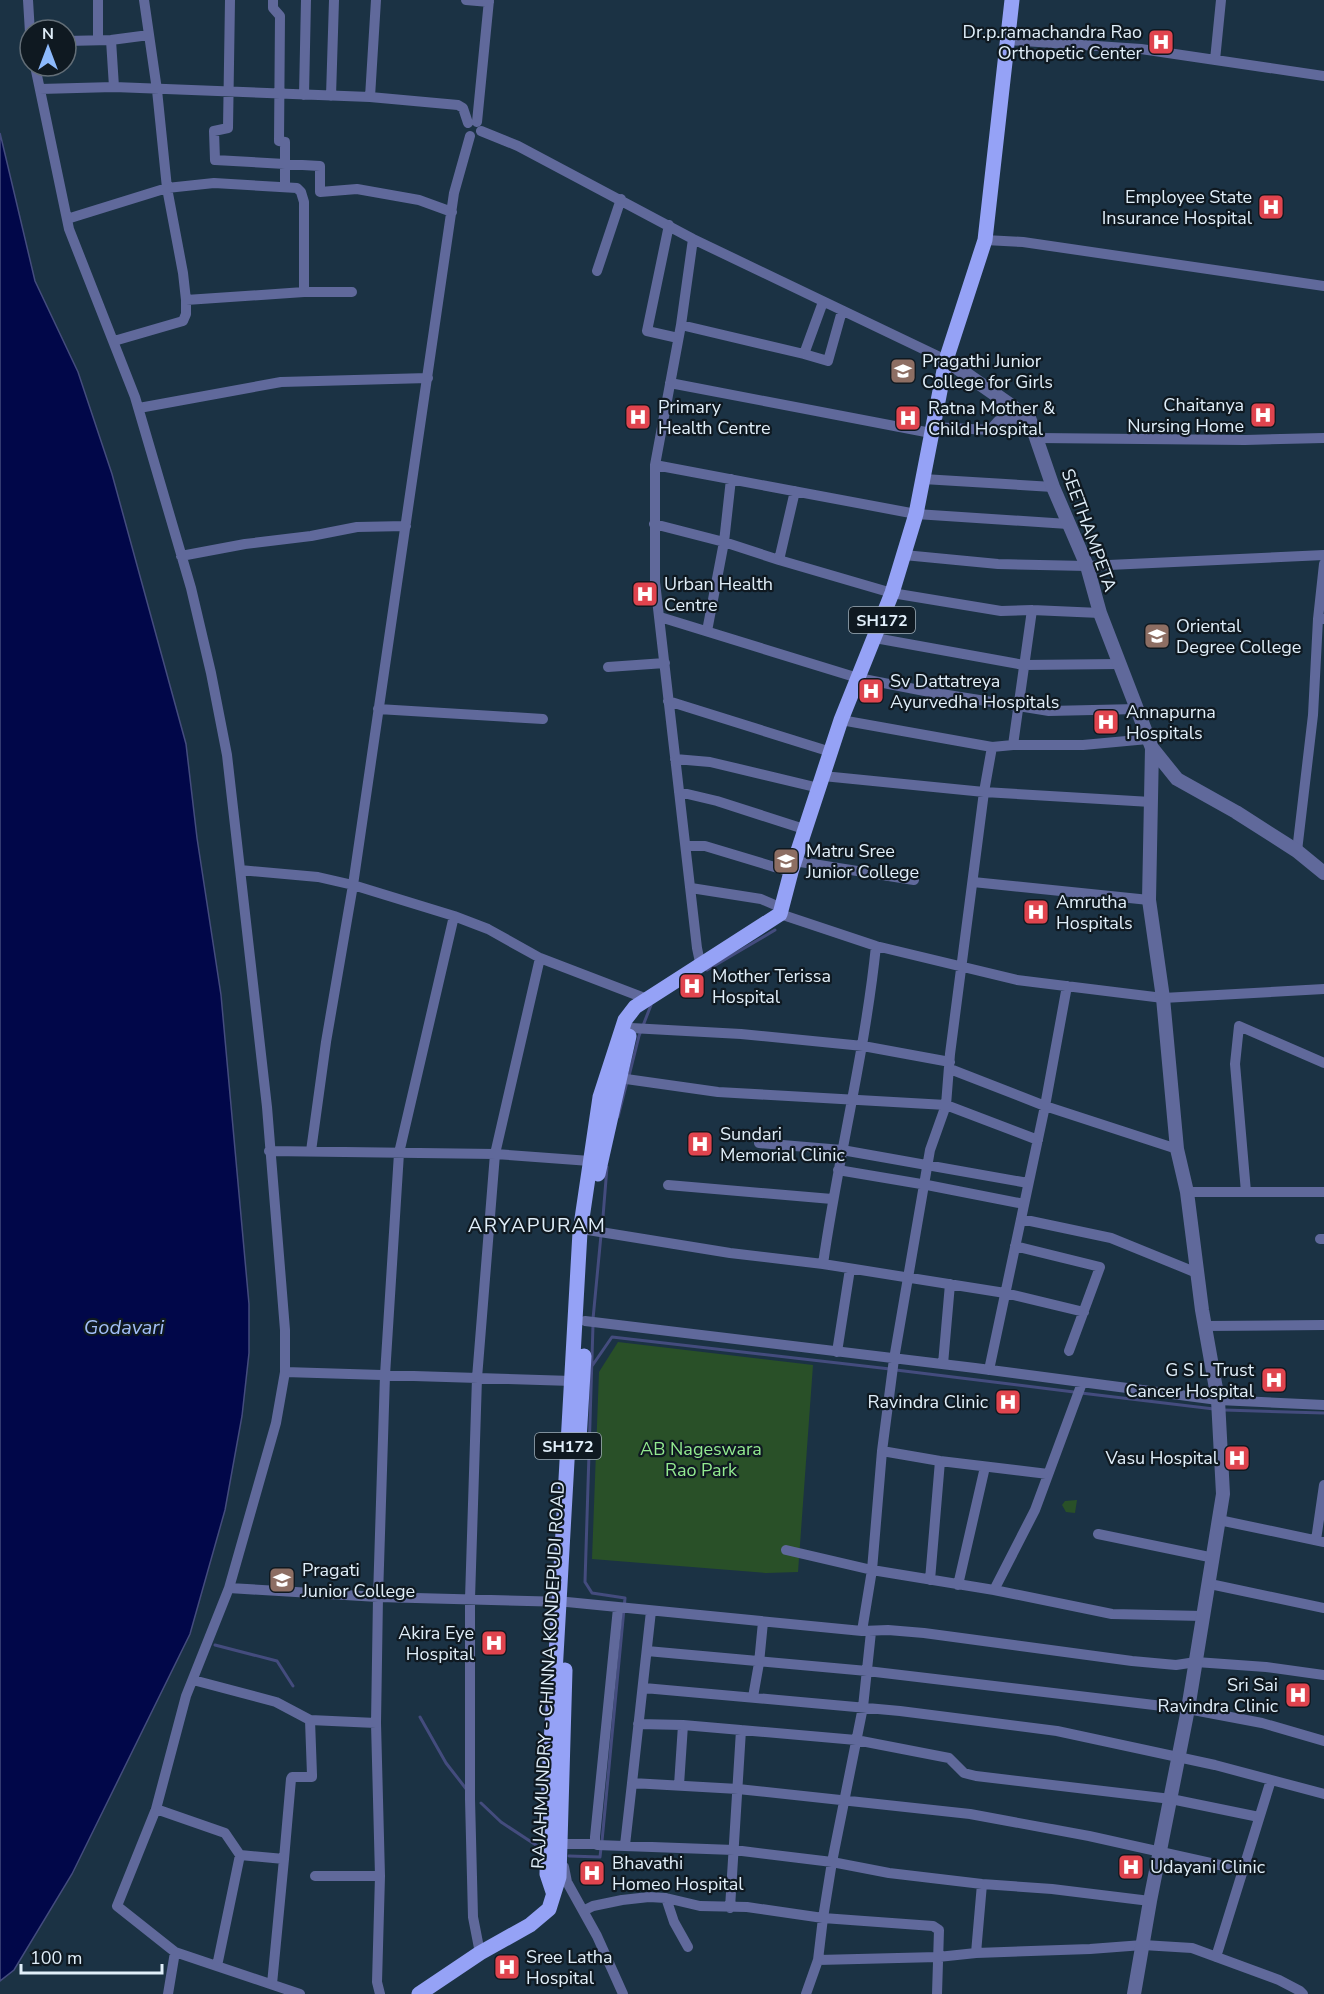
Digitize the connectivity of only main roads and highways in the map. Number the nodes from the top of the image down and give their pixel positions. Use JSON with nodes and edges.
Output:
{"nodes":[{"id":1,"x":1012,"y":0,"type":"edge"},
{"id":2,"x":641,"y":1003,"type":"junction"},
{"id":3,"x":563,"y":1602,"type":"junction"},
{"id":4,"x":553,"y":1892,"type":"junction"},
{"id":5,"x":419,"y":1994,"type":"edge"}],
"edges":[{"from":1,"to":2,"type":"main road","number":"SH172"},
{"from":2,"to":3,"type":"main road","name":"RAJAHMUNDRY - CHINNA KONDEPUDI ROAD","number":"SH172"},
{"from":2,"to":3,"type":"main road","number":"SH172"},
{"from":3,"to":4,"type":"main road","name":"RAJAHMUNDRY - CHINNA KONDEPUDI ROAD","number":"SH172"},
{"from":3,"to":4,"type":"main road","number":"SH172"},
{"from":4,"to":5,"type":"main road","name":"RAJAHMUNDRY - CHINNA KONDEPUDI ROAD","number":"SH172"}]}
